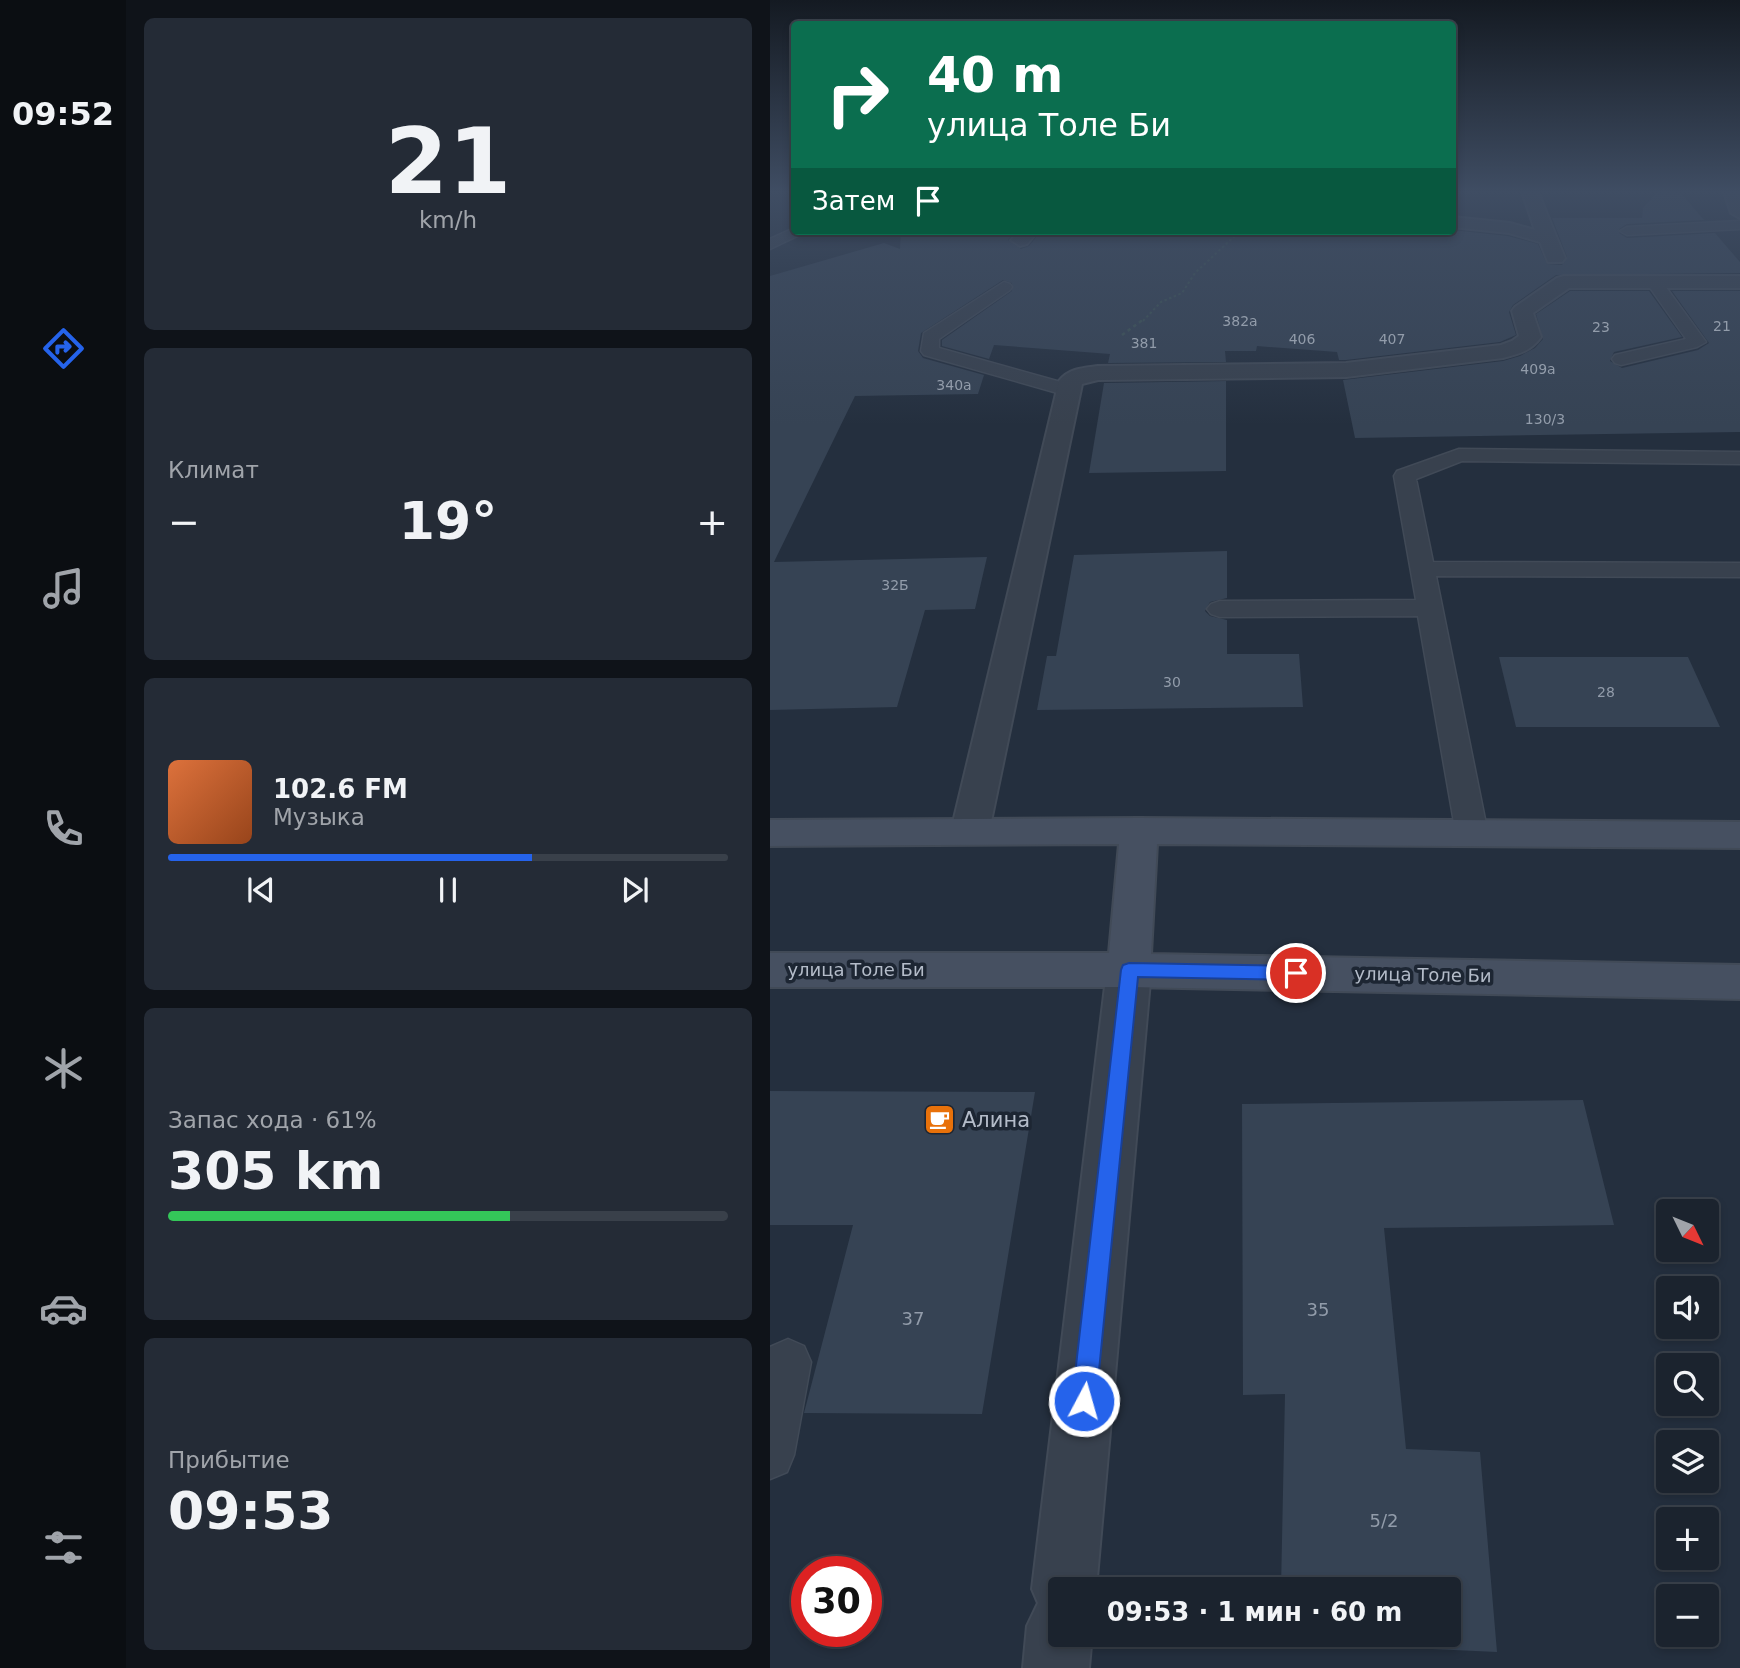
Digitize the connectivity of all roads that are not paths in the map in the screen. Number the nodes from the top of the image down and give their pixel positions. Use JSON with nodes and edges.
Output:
{"nodes":[{"id":1,"x":1559,"y":270,"type":"edge"},
{"id":2,"x":1564,"y":282,"type":"junction"},
{"id":3,"x":1654,"y":282,"type":"junction"},
{"id":4,"x":1740,"y":282,"type":"edge"},
{"id":5,"x":1004,"y":287,"type":"dead end"},
{"id":6,"x":1621,"y":359,"type":"dead end"},
{"id":7,"x":1068,"y":390,"type":"junction"},
{"id":8,"x":1740,"y":458,"type":"edge"},
{"id":9,"x":1423,"y":569,"type":"junction"},
{"id":10,"x":1740,"y":570,"type":"edge"},
{"id":11,"x":1430,"y":608,"type":"junction"},
{"id":12,"x":1220,"y":609,"type":"dead end"},
{"id":13,"x":970,"y":831,"type":"junction"},
{"id":14,"x":1139,"y":831,"type":"junction"},
{"id":15,"x":770,"y":832,"type":"edge"},
{"id":16,"x":1472,"y":834,"type":"junction"},
{"id":17,"x":1740,"y":835,"type":"edge"},
{"id":18,"x":770,"y":970,"type":"edge"},
{"id":19,"x":1129,"y":970,"type":"junction"},
{"id":20,"x":1740,"y":982,"type":"edge"},
{"id":21,"x":770,"y":1376,"type":"edge"},
{"id":22,"x":770,"y":1455,"type":"edge"},
{"id":23,"x":1065,"y":1577,"type":"edge"},
{"id":24,"x":1058,"y":1647,"type":"edge"},
{"id":25,"x":1056,"y":1668,"type":"edge"}],
"edges":[{"from":1,"to":2,"type":"street"},
{"from":2,"to":3,"type":"street"},
{"from":2,"to":7,"type":"street"},
{"from":3,"to":4,"type":"street"},
{"from":3,"to":6,"type":"lane"},
{"from":5,"to":7,"type":"lane"},
{"from":7,"to":13,"type":"street"},
{"from":8,"to":9,"type":"lane"},
{"from":9,"to":10,"type":"lane"},
{"from":9,"to":11,"type":"lane"},
{"from":11,"to":12,"type":"lane"},
{"from":11,"to":16,"type":"lane"},
{"from":13,"to":14,"type":"main road"},
{"from":13,"to":15,"type":"main road"},
{"from":14,"to":16,"type":"main road"},
{"from":14,"to":19,"type":"main road"},
{"from":16,"to":17,"type":"main road"},
{"from":18,"to":19,"type":"main road","name":"улица Толе Би"},
{"from":19,"to":20,"type":"main road","name":"улица Толе Би"},
{"from":19,"to":23,"type":"street"},
{"from":21,"to":22,"type":"lane"},
{"from":24,"to":25,"type":"street"}]}
